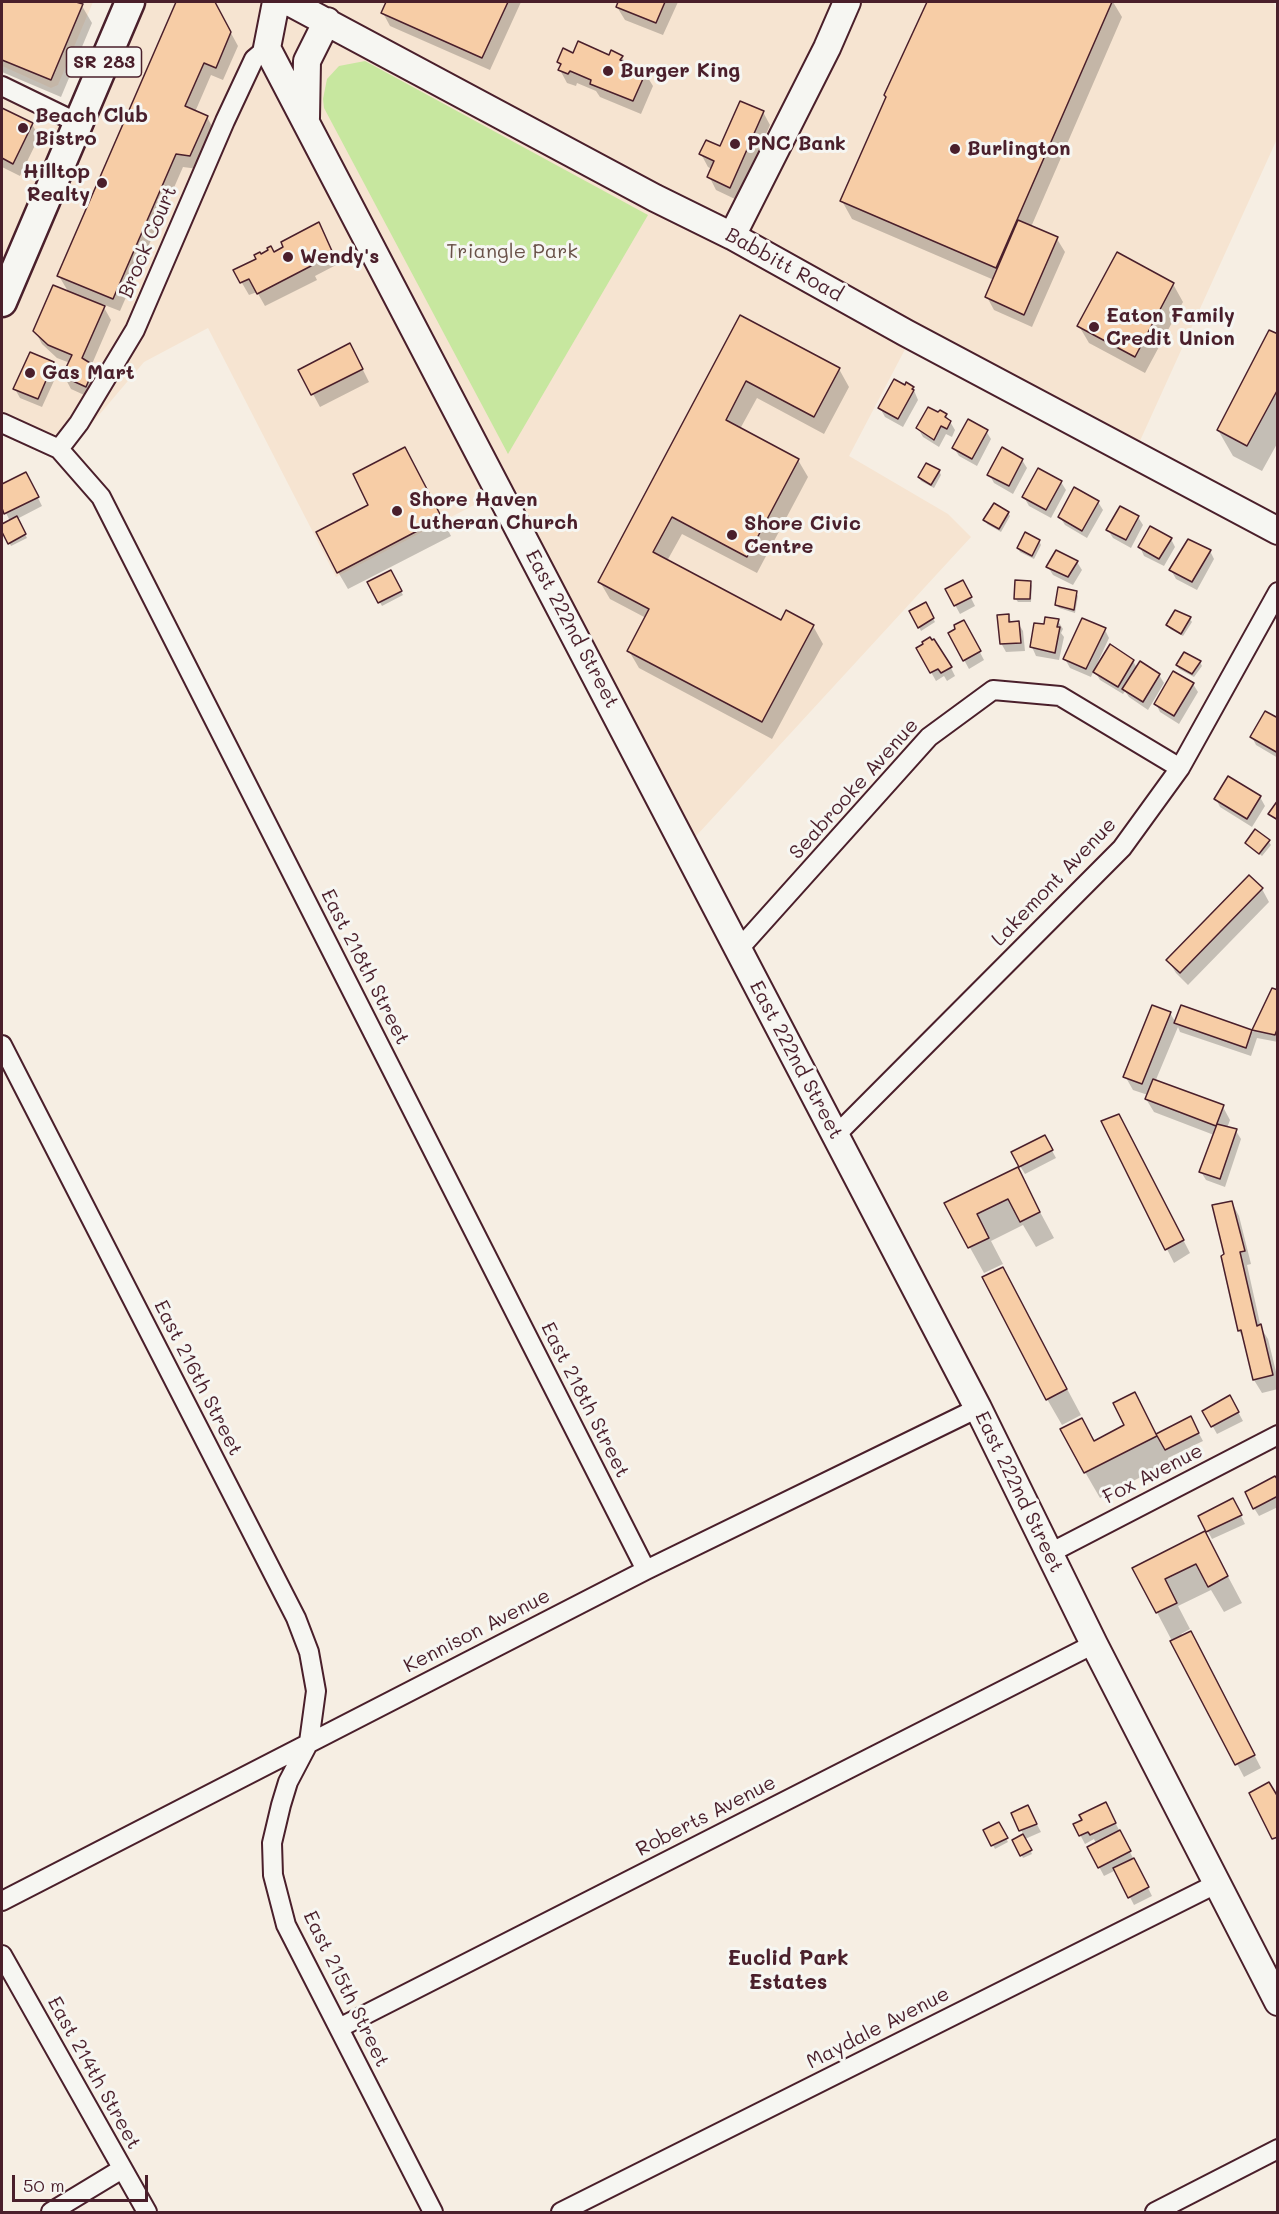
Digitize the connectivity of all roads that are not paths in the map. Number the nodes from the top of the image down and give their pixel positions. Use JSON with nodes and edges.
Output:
{"nodes":[{"id":1,"x":130,"y":2,"type":"edge"},
{"id":2,"x":276,"y":2,"type":"edge"},
{"id":3,"x":289,"y":2,"type":"edge"},
{"id":4,"x":847,"y":2,"type":"edge"},
{"id":5,"x":327,"y":21,"type":"junction"},
{"id":6,"x":267,"y":48,"type":"junction"},
{"id":7,"x":2,"y":86,"type":"edge"},
{"id":8,"x":306,"y":122,"type":"junction"},
{"id":9,"x":78,"y":123,"type":"junction"},
{"id":10,"x":732,"y":236,"type":"junction"},
{"id":11,"x":2,"y":300,"type":"edge"},
{"id":12,"x":2,"y":423,"type":"edge"},
{"id":13,"x":59,"y":449,"type":"junction"},
{"id":14,"x":1278,"y":531,"type":"edge"},
{"id":15,"x":1278,"y":591,"type":"edge"},
{"id":16,"x":1180,"y":768,"type":"junction"},
{"id":17,"x":738,"y":950,"type":"junction"},
{"id":18,"x":2,"y":1045,"type":"edge"},
{"id":19,"x":835,"y":1136,"type":"junction"},
{"id":20,"x":978,"y":1408,"type":"junction"},
{"id":21,"x":1278,"y":1435,"type":"edge"},
{"id":22,"x":1050,"y":1553,"type":"junction"},
{"id":23,"x":646,"y":1570,"type":"junction"},
{"id":24,"x":1094,"y":1644,"type":"junction"},
{"id":25,"x":309,"y":1742,"type":"junction"},
{"id":26,"x":1216,"y":1884,"type":"junction"},
{"id":27,"x":2,"y":1901,"type":"edge"},
{"id":28,"x":2,"y":1955,"type":"edge"},
{"id":29,"x":1278,"y":2002,"type":"edge"},
{"id":30,"x":339,"y":2028,"type":"junction"},
{"id":31,"x":1278,"y":2149,"type":"edge"},
{"id":32,"x":122,"y":2169,"type":"junction"},
{"id":33,"x":51,"y":2212,"type":"edge"},
{"id":34,"x":147,"y":2212,"type":"edge"},
{"id":35,"x":433,"y":2212,"type":"edge"},
{"id":36,"x":561,"y":2212,"type":"edge"},
{"id":37,"x":1155,"y":2212,"type":"edge"}],
"edges":[{"from":1,"to":9,"type":"main road","number":"SR 283"},
{"from":2,"to":6,"type":"street"},
{"from":3,"to":5,"type":"street","name":"Babbitt Road"},
{"from":4,"to":10,"type":"street"},
{"from":5,"to":8,"type":"street","name":"East 222nd Street"},
{"from":5,"to":10,"type":"street","name":"Babbitt Road"},
{"from":6,"to":8,"type":"street","name":"East 222nd Street"},
{"from":6,"to":13,"type":"street","name":"Brock Court"},
{"from":7,"to":9,"type":"street"},
{"from":8,"to":17,"type":"street","name":"East 222nd Street"},
{"from":9,"to":11,"type":"main road","number":"SR 283"},
{"from":10,"to":14,"type":"street","name":"Babbitt Road"},
{"from":12,"to":13,"type":"street","name":"East 218th Street"},
{"from":13,"to":23,"type":"street","name":"East 218th Street"},
{"from":15,"to":16,"type":"street","name":"Lakemont Avenue"},
{"from":16,"to":17,"type":"street","name":"Seabrooke Avenue"},
{"from":16,"to":19,"type":"street","name":"Lakemont Avenue"},
{"from":17,"to":19,"type":"street","name":"East 222nd Street"},
{"from":18,"to":25,"type":"street","name":"East 216th Street"},
{"from":19,"to":20,"type":"street","name":"East 222nd Street"},
{"from":20,"to":22,"type":"street","name":"East 222nd Street"},
{"from":20,"to":23,"type":"street","name":"Kennison Avenue"},
{"from":21,"to":22,"type":"street","name":"Fox Avenue"},
{"from":22,"to":24,"type":"street","name":"East 222nd Street"},
{"from":23,"to":25,"type":"street","name":"Kennison Avenue"},
{"from":24,"to":26,"type":"street","name":"East 222nd Street"},
{"from":24,"to":30,"type":"street","name":"Roberts Avenue"},
{"from":25,"to":27,"type":"street","name":"Kennison Avenue"},
{"from":25,"to":30,"type":"street","name":"East 215th Street"},
{"from":26,"to":29,"type":"street","name":"East 222nd Street"},
{"from":26,"to":36,"type":"street","name":"Maydale Avenue"},
{"from":28,"to":32,"type":"street","name":"East 214th Street"},
{"from":30,"to":35,"type":"street","name":"East 215th Street"},
{"from":31,"to":37,"type":"street"},
{"from":32,"to":33,"type":"street"},
{"from":32,"to":34,"type":"street","name":"East 214th Street"}]}
